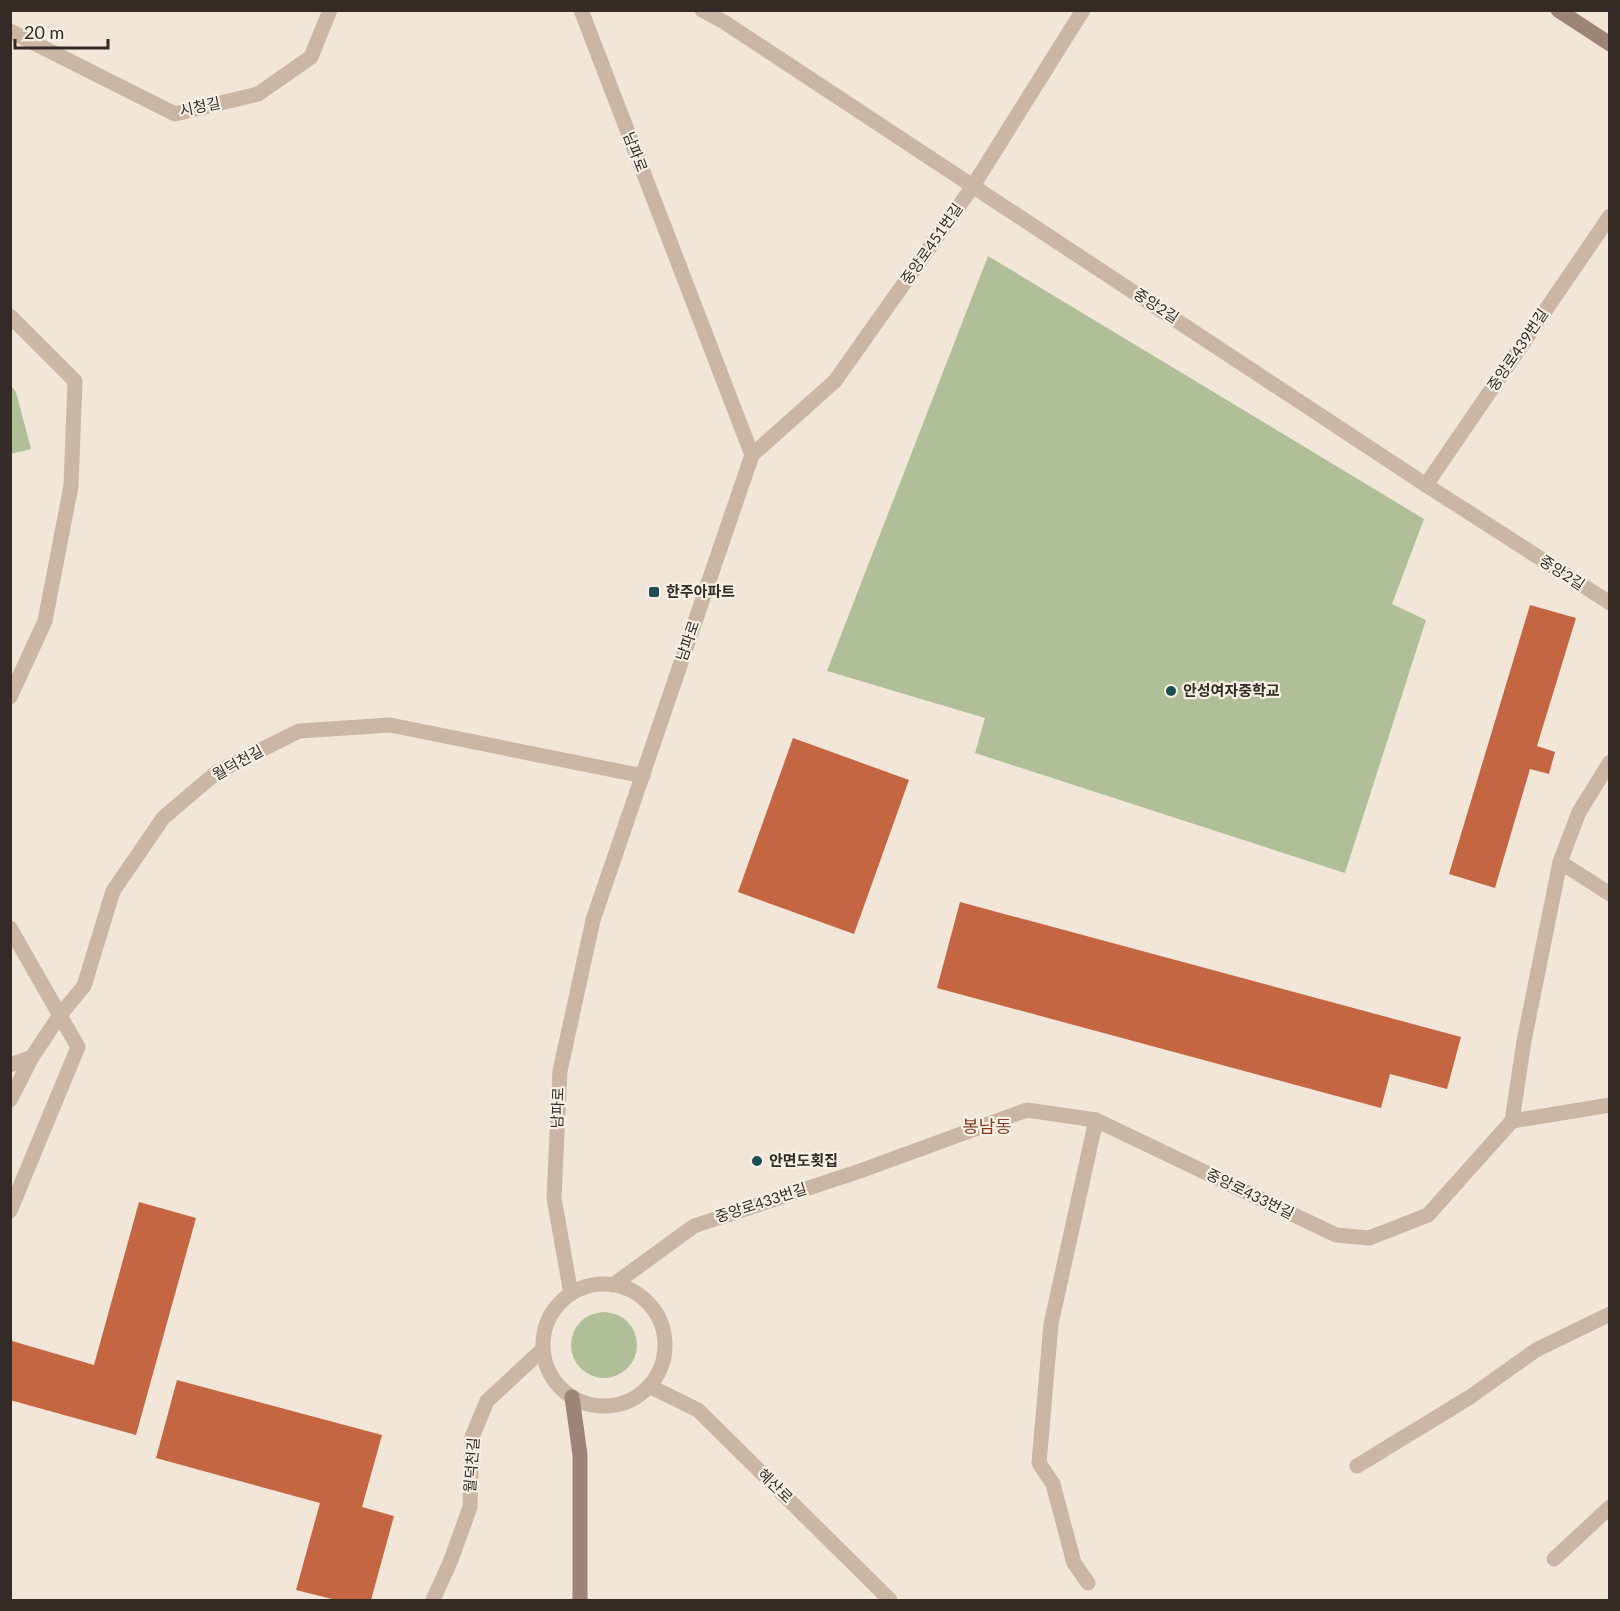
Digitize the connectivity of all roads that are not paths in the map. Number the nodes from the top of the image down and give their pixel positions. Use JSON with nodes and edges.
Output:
{"nodes":[{"id":1,"x":330,"y":10,"type":"edge"},
{"id":2,"x":581,"y":10,"type":"edge"},
{"id":3,"x":702,"y":10,"type":"edge"},
{"id":4,"x":1083,"y":10,"type":"edge"},
{"id":5,"x":1558,"y":10,"type":"edge"},
{"id":6,"x":10,"y":31,"type":"edge"},
{"id":7,"x":1610,"y":44,"type":"edge"},
{"id":8,"x":974,"y":186,"type":"junction"},
{"id":9,"x":1610,"y":216,"type":"edge"},
{"id":10,"x":10,"y":316,"type":"edge"},
{"id":11,"x":752,"y":455,"type":"junction"},
{"id":12,"x":1426,"y":485,"type":"junction"},
{"id":13,"x":1610,"y":603,"type":"edge"},
{"id":14,"x":10,"y":697,"type":"edge"},
{"id":15,"x":1610,"y":762,"type":"edge"},
{"id":16,"x":643,"y":776,"type":"junction"},
{"id":17,"x":1560,"y":862,"type":"junction"},
{"id":18,"x":1610,"y":894,"type":"edge"},
{"id":19,"x":10,"y":928,"type":"edge"},
{"id":20,"x":60,"y":1015,"type":"junction"},
{"id":21,"x":32,"y":1057,"type":"junction"},
{"id":22,"x":10,"y":1065,"type":"edge"},
{"id":23,"x":10,"y":1100,"type":"edge"},
{"id":24,"x":1610,"y":1105,"type":"edge"},
{"id":25,"x":1096,"y":1120,"type":"junction"},
{"id":26,"x":1512,"y":1121,"type":"junction"},
{"id":27,"x":10,"y":1211,"type":"edge"},
{"id":28,"x":613,"y":1284,"type":"junction"},
{"id":29,"x":571,"y":1294,"type":"junction"},
{"id":30,"x":1610,"y":1314,"type":"edge"},
{"id":31,"x":542,"y":1350,"type":"junction"},
{"id":32,"x":649,"y":1386,"type":"junction"},
{"id":33,"x":572,"y":1398,"type":"junction"},
{"id":34,"x":1357,"y":1466,"type":"dead end"},
{"id":35,"x":1610,"y":1506,"type":"edge"},
{"id":36,"x":1554,"y":1559,"type":"dead end"},
{"id":37,"x":1088,"y":1583,"type":"dead end"},
{"id":38,"x":433,"y":1600,"type":"edge"},
{"id":39,"x":580,"y":1600,"type":"edge"},
{"id":40,"x":890,"y":1600,"type":"edge"}],
"edges":[{"from":1,"to":6,"type":"street","name":"시청길"},
{"from":2,"to":11,"type":"street","name":"남파로"},
{"from":3,"to":8,"type":"street","name":"중앙2길"},
{"from":4,"to":8,"type":"street","name":"중앙로451번길"},
{"from":5,"to":7,"type":"street"},
{"from":8,"to":11,"type":"street","name":"중앙로451번길"},
{"from":8,"to":12,"type":"street","name":"중앙2길"},
{"from":9,"to":12,"type":"street","name":"중앙로439번길"},
{"from":10,"to":14,"type":"street"},
{"from":11,"to":16,"type":"street","name":"남파로"},
{"from":12,"to":13,"type":"street","name":"중앙2길"},
{"from":15,"to":17,"type":"street"},
{"from":16,"to":20,"type":"street","name":"월덕천길"},
{"from":16,"to":29,"type":"street","name":"남파로"},
{"from":17,"to":18,"type":"street"},
{"from":17,"to":26,"type":"street"},
{"from":19,"to":20,"type":"street"},
{"from":20,"to":21,"type":"street","name":"월덕천길"},
{"from":20,"to":27,"type":"street"},
{"from":21,"to":22,"type":"street"},
{"from":21,"to":23,"type":"street","name":"월덕천길"},
{"from":24,"to":26,"type":"street"},
{"from":25,"to":26,"type":"street","name":"중앙로433번길"},
{"from":25,"to":28,"type":"street","name":"중앙로433번길"},
{"from":25,"to":37,"type":"street"},
{"from":28,"to":29,"type":"street"},
{"from":28,"to":32,"type":"street"},
{"from":29,"to":31,"type":"street"},
{"from":30,"to":34,"type":"street"},
{"from":31,"to":33,"type":"street"},
{"from":31,"to":38,"type":"street","name":"월덕천길"},
{"from":32,"to":33,"type":"street"},
{"from":32,"to":40,"type":"street","name":"혜산로"},
{"from":33,"to":39,"type":"street"},
{"from":35,"to":36,"type":"street"}]}
